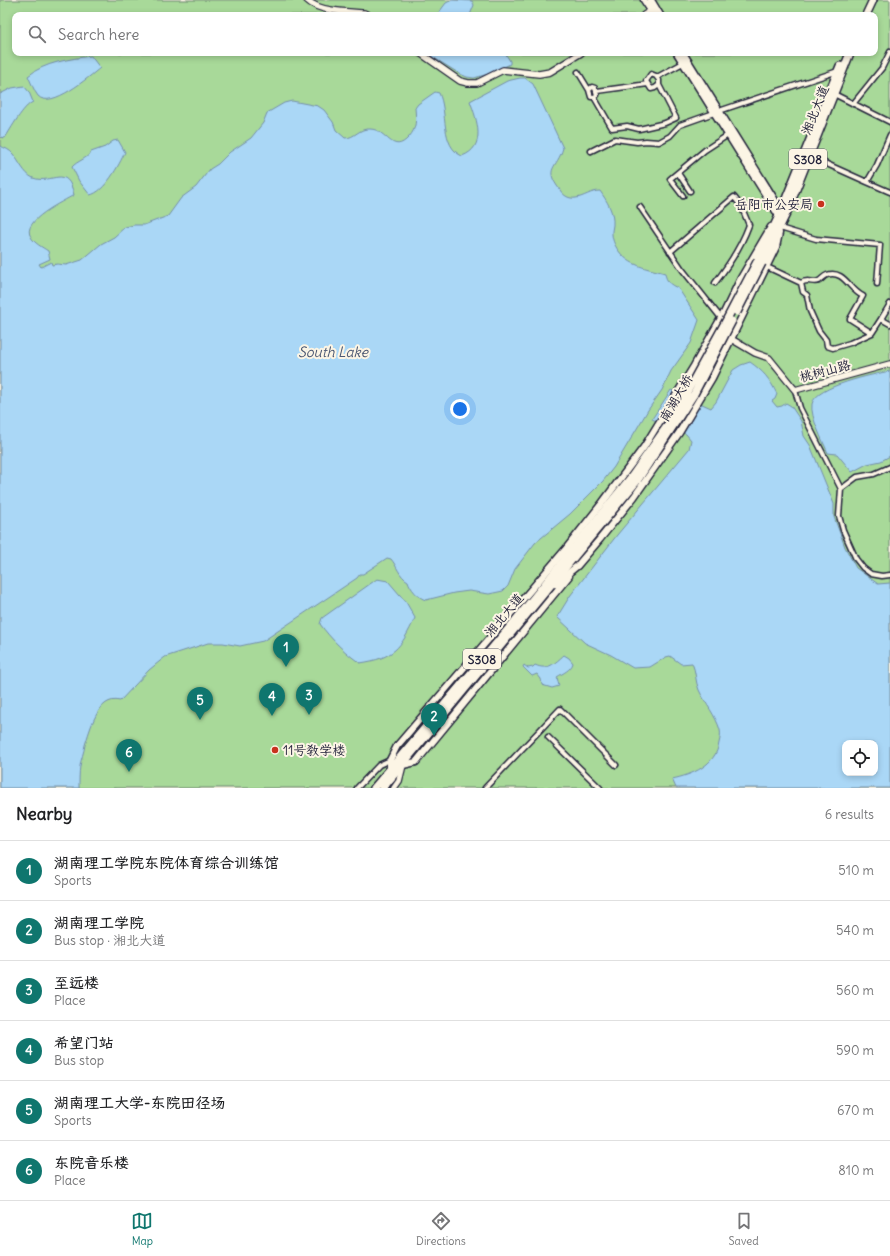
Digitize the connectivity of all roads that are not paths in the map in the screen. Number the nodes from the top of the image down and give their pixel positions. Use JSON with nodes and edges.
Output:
{"nodes":[{"id":1,"x":307,"y":0,"type":"edge"},
{"id":2,"x":644,"y":0,"type":"edge"},
{"id":3,"x":651,"y":0,"type":"edge"},
{"id":4,"x":868,"y":0,"type":"edge"},
{"id":5,"x":872,"y":0,"type":"edge"},
{"id":6,"x":355,"y":12,"type":"edge"},
{"id":7,"x":651,"y":12,"type":"edge"},
{"id":8,"x":658,"y":12,"type":"edge"},
{"id":9,"x":862,"y":12,"type":"edge"},
{"id":10,"x":867,"y":12,"type":"edge"},
{"id":11,"x":890,"y":52,"type":"edge"},
{"id":12,"x":424,"y":56,"type":"edge"},
{"id":13,"x":576,"y":56,"type":"edge"},
{"id":14,"x":679,"y":56,"type":"edge"},
{"id":15,"x":685,"y":56,"type":"edge"},
{"id":16,"x":844,"y":56,"type":"edge"},
{"id":17,"x":849,"y":56,"type":"edge"},
{"id":18,"x":683,"y":63,"type":"junction"},
{"id":19,"x":838,"y":71,"type":"junction"},
{"id":20,"x":578,"y":72,"type":"dead end"},
{"id":21,"x":657,"y":77,"type":"junction"},
{"id":22,"x":648,"y":84,"type":"junction"},
{"id":23,"x":659,"y":85,"type":"junction"},
{"id":24,"x":589,"y":90,"type":"junction"},
{"id":25,"x":596,"y":91,"type":"junction"},
{"id":26,"x":834,"y":94,"type":"junction"},
{"id":27,"x":594,"y":97,"type":"junction"},
{"id":28,"x":853,"y":104,"type":"junction"},
{"id":29,"x":716,"y":112,"type":"junction"},
{"id":30,"x":890,"y":122,"type":"edge"},
{"id":31,"x":728,"y":135,"type":"junction"},
{"id":32,"x":890,"y":135,"type":"edge"},
{"id":33,"x":886,"y":143,"type":"junction"},
{"id":34,"x":890,"y":147,"type":"edge"},
{"id":35,"x":591,"y":151,"type":"dead end"},
{"id":36,"x":809,"y":156,"type":"junction"},
{"id":37,"x":678,"y":173,"type":"junction"},
{"id":38,"x":867,"y":182,"type":"junction"},
{"id":39,"x":690,"y":191,"type":"dead end"},
{"id":40,"x":890,"y":192,"type":"edge"},
{"id":41,"x":683,"y":196,"type":"dead end"},
{"id":42,"x":640,"y":207,"type":"dead end"},
{"id":43,"x":783,"y":214,"type":"junction"},
{"id":44,"x":780,"y":228,"type":"junction"},
{"id":45,"x":670,"y":252,"type":"junction"},
{"id":46,"x":762,"y":263,"type":"junction"},
{"id":47,"x":715,"y":283,"type":"dead end"},
{"id":48,"x":801,"y":283,"type":"junction"},
{"id":49,"x":876,"y":284,"type":"dead end"},
{"id":50,"x":890,"y":304,"type":"edge"},
{"id":51,"x":721,"y":318,"type":"junction"},
{"id":52,"x":881,"y":319,"type":"junction"},
{"id":53,"x":890,"y":324,"type":"edge"},
{"id":54,"x":738,"y":326,"type":"junction"},
{"id":55,"x":714,"y":330,"type":"junction"},
{"id":56,"x":872,"y":333,"type":"junction"},
{"id":57,"x":732,"y":339,"type":"junction"},
{"id":58,"x":890,"y":364,"type":"edge"},
{"id":59,"x":795,"y":390,"type":"junction"},
{"id":60,"x":890,"y":467,"type":"edge"},
{"id":61,"x":841,"y":489,"type":"junction"},
{"id":62,"x":592,"y":532,"type":"junction"},
{"id":63,"x":565,"y":560,"type":"junction"},
{"id":64,"x":577,"y":566,"type":"junction"},
{"id":65,"x":549,"y":574,"type":"junction"},
{"id":66,"x":890,"y":575,"type":"edge"},
{"id":67,"x":562,"y":578,"type":"junction"},
{"id":68,"x":550,"y":587,"type":"junction"},
{"id":69,"x":553,"y":595,"type":"junction"},
{"id":70,"x":548,"y":738,"type":"dead end"},
{"id":71,"x":402,"y":754,"type":"junction"},
{"id":72,"x":390,"y":760,"type":"junction"},
{"id":73,"x":403,"y":765,"type":"junction"},
{"id":74,"x":616,"y":765,"type":"dead end"},
{"id":75,"x":390,"y":769,"type":"junction"},
{"id":76,"x":357,"y":788,"type":"edge"},
{"id":77,"x":374,"y":788,"type":"edge"},
{"id":78,"x":383,"y":788,"type":"edge"},
{"id":79,"x":394,"y":788,"type":"edge"},
{"id":80,"x":485,"y":788,"type":"edge"},
{"id":81,"x":600,"y":788,"type":"edge"}],
"edges":[{"from":1,"to":6,"type":"street"},
{"from":2,"to":7,"type":"main road"},
{"from":3,"to":8,"type":"main road"},
{"from":4,"to":9,"type":"highway"},
{"from":5,"to":10,"type":"highway"},
{"from":11,"to":28,"type":"street"},
{"from":12,"to":13,"type":"street"},
{"from":14,"to":18,"type":"main road"},
{"from":15,"to":29,"type":"main road"},
{"from":16,"to":19,"type":"highway","name":"湘北大道","number":"S308"},
{"from":17,"to":26,"type":"highway","name":"湘北大道","number":"S308"},
{"from":18,"to":21,"type":"street"},
{"from":18,"to":29,"type":"main road"},
{"from":19,"to":29,"type":"street"},
{"from":19,"to":43,"type":"highway","name":"湘北大道","number":"S308"},
{"from":20,"to":24,"type":"street"},
{"from":21,"to":22,"type":"street"},
{"from":21,"to":23,"type":"street"},
{"from":22,"to":23,"type":"street"},
{"from":22,"to":25,"type":"street"},
{"from":23,"to":27,"type":"street"},
{"from":24,"to":25,"type":"street"},
{"from":24,"to":27,"type":"street"},
{"from":25,"to":27,"type":"street"},
{"from":26,"to":28,"type":"street"},
{"from":26,"to":36,"type":"highway","name":"湘北大道","number":"S308"},
{"from":28,"to":30,"type":"street"},
{"from":29,"to":31,"type":"main road"},
{"from":29,"to":35,"type":"street"},
{"from":29,"to":43,"type":"main road"},
{"from":31,"to":37,"type":"street"},
{"from":31,"to":43,"type":"main road"},
{"from":32,"to":33,"type":"street"},
{"from":33,"to":34,"type":"street"},
{"from":33,"to":38,"type":"street"},
{"from":36,"to":38,"type":"street"},
{"from":36,"to":43,"type":"highway","name":"湘北大道","number":"S308"},
{"from":37,"to":39,"type":"street"},
{"from":37,"to":41,"type":"street"},
{"from":38,"to":40,"type":"street"},
{"from":42,"to":45,"type":"street"},
{"from":43,"to":44,"type":"highway","name":"湘北大道","number":"S308"},
{"from":43,"to":46,"type":"highway","name":"湘北大道","number":"S308"},
{"from":43,"to":51,"type":"main road"},
{"from":44,"to":46,"type":"highway","name":"湘北大道","number":"S308"},
{"from":44,"to":49,"type":"street"},
{"from":45,"to":47,"type":"street"},
{"from":45,"to":51,"type":"street"},
{"from":46,"to":48,"type":"street"},
{"from":46,"to":54,"type":"main road"},
{"from":46,"to":62,"type":"highway","name":"南湖大桥","number":"S308","bridge":true},
{"from":48,"to":56,"type":"street"},
{"from":48,"to":56,"type":"street"},
{"from":50,"to":52,"type":"street"},
{"from":51,"to":54,"type":"main road"},
{"from":51,"to":55,"type":"main road"},
{"from":52,"to":53,"type":"street"},
{"from":52,"to":56,"type":"street"},
{"from":54,"to":57,"type":"main road"},
{"from":55,"to":57,"type":"street","name":"桃树山路"},
{"from":55,"to":62,"type":"main road"},
{"from":57,"to":59,"type":"street","name":"桃树山路"},
{"from":57,"to":62,"type":"main road"},
{"from":58,"to":59,"type":"street","name":"桃树山路"},
{"from":59,"to":61,"type":"street"},
{"from":60,"to":61,"type":"street"},
{"from":61,"to":66,"type":"street"},
{"from":62,"to":63,"type":"highway","name":"湘北大道","number":"S308"},
{"from":62,"to":64,"type":"main road"},
{"from":63,"to":65,"type":"highway","name":"湘北大道","number":"S308"},
{"from":63,"to":65,"type":"main road"},
{"from":63,"to":67,"type":"main road"},
{"from":63,"to":68,"type":"highway","name":"湘北大道","number":"S308"},
{"from":64,"to":67,"type":"main road"},
{"from":64,"to":69,"type":"main road"},
{"from":65,"to":71,"type":"highway","name":"湘北大道","number":"S308"},
{"from":65,"to":72,"type":"main road"},
{"from":67,"to":68,"type":"main road"},
{"from":67,"to":69,"type":"main road"},
{"from":68,"to":73,"type":"highway","name":"湘北大道","number":"S308"},
{"from":69,"to":73,"type":"main road"},
{"from":70,"to":81,"type":"street"},
{"from":71,"to":72,"type":"main road"},
{"from":71,"to":75,"type":"highway","name":"湘北大道","number":"S308"},
{"from":72,"to":75,"type":"main road"},
{"from":72,"to":76,"type":"street"},
{"from":73,"to":78,"type":"highway","name":"湘北大道","number":"S308"},
{"from":73,"to":79,"type":"street"},
{"from":74,"to":80,"type":"street"},
{"from":75,"to":77,"type":"highway","name":"湘北大道","number":"S308"}]}
